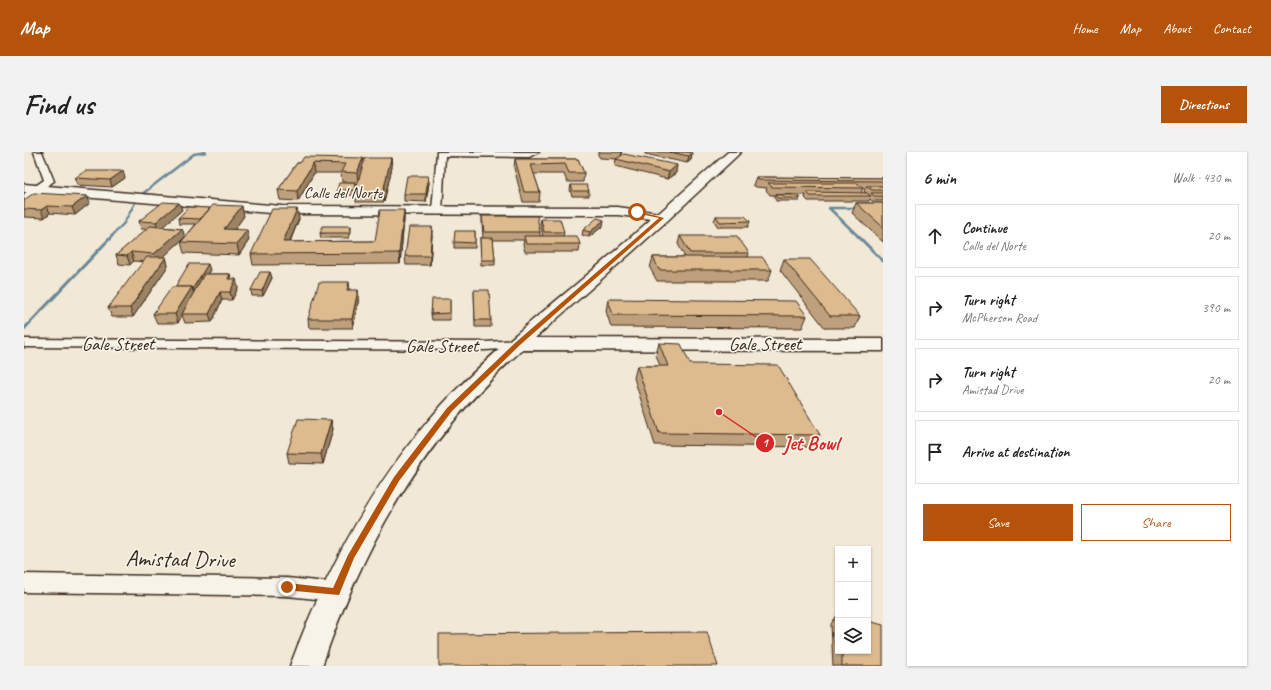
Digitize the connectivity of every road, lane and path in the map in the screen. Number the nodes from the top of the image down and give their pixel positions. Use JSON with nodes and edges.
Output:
{"nodes":[{"id":1,"x":38,"y":152,"type":"edge"},
{"id":2,"x":535,"y":152,"type":"edge"},
{"id":3,"x":735,"y":152,"type":"edge"},
{"id":4,"x":441,"y":153,"type":"edge"},
{"id":5,"x":45,"y":171,"type":"junction"},
{"id":6,"x":24,"y":187,"type":"edge"},
{"id":7,"x":39,"y":189,"type":"junction"},
{"id":8,"x":24,"y":199,"type":"edge"},
{"id":9,"x":437,"y":211,"type":"junction"},
{"id":10,"x":662,"y":218,"type":"junction"},
{"id":11,"x":24,"y":343,"type":"edge"},
{"id":12,"x":518,"y":344,"type":"junction"},
{"id":13,"x":883,"y":345,"type":"edge"},
{"id":14,"x":24,"y":583,"type":"edge"},
{"id":15,"x":336,"y":592,"type":"junction"},
{"id":16,"x":306,"y":666,"type":"edge"}],
"edges":[{"from":1,"to":5,"type":"street"},
{"from":2,"to":4,"type":"street"},
{"from":3,"to":10,"type":"street"},
{"from":4,"to":9,"type":"street"},
{"from":5,"to":6,"type":"street"},
{"from":5,"to":7,"type":"street"},
{"from":6,"to":7,"type":"street","name":"Calle del Norte"},
{"from":7,"to":8,"type":"street"},
{"from":7,"to":9,"type":"street","name":"Calle del Norte"},
{"from":9,"to":10,"type":"street","name":"Calle del Norte"},
{"from":10,"to":12,"type":"street"},
{"from":11,"to":12,"type":"street","name":"Gale Street"},
{"from":12,"to":13,"type":"street","name":"Gale Street"},
{"from":12,"to":15,"type":"street"},
{"from":14,"to":15,"type":"street","name":"Amistad Drive"},
{"from":15,"to":16,"type":"street"}]}
